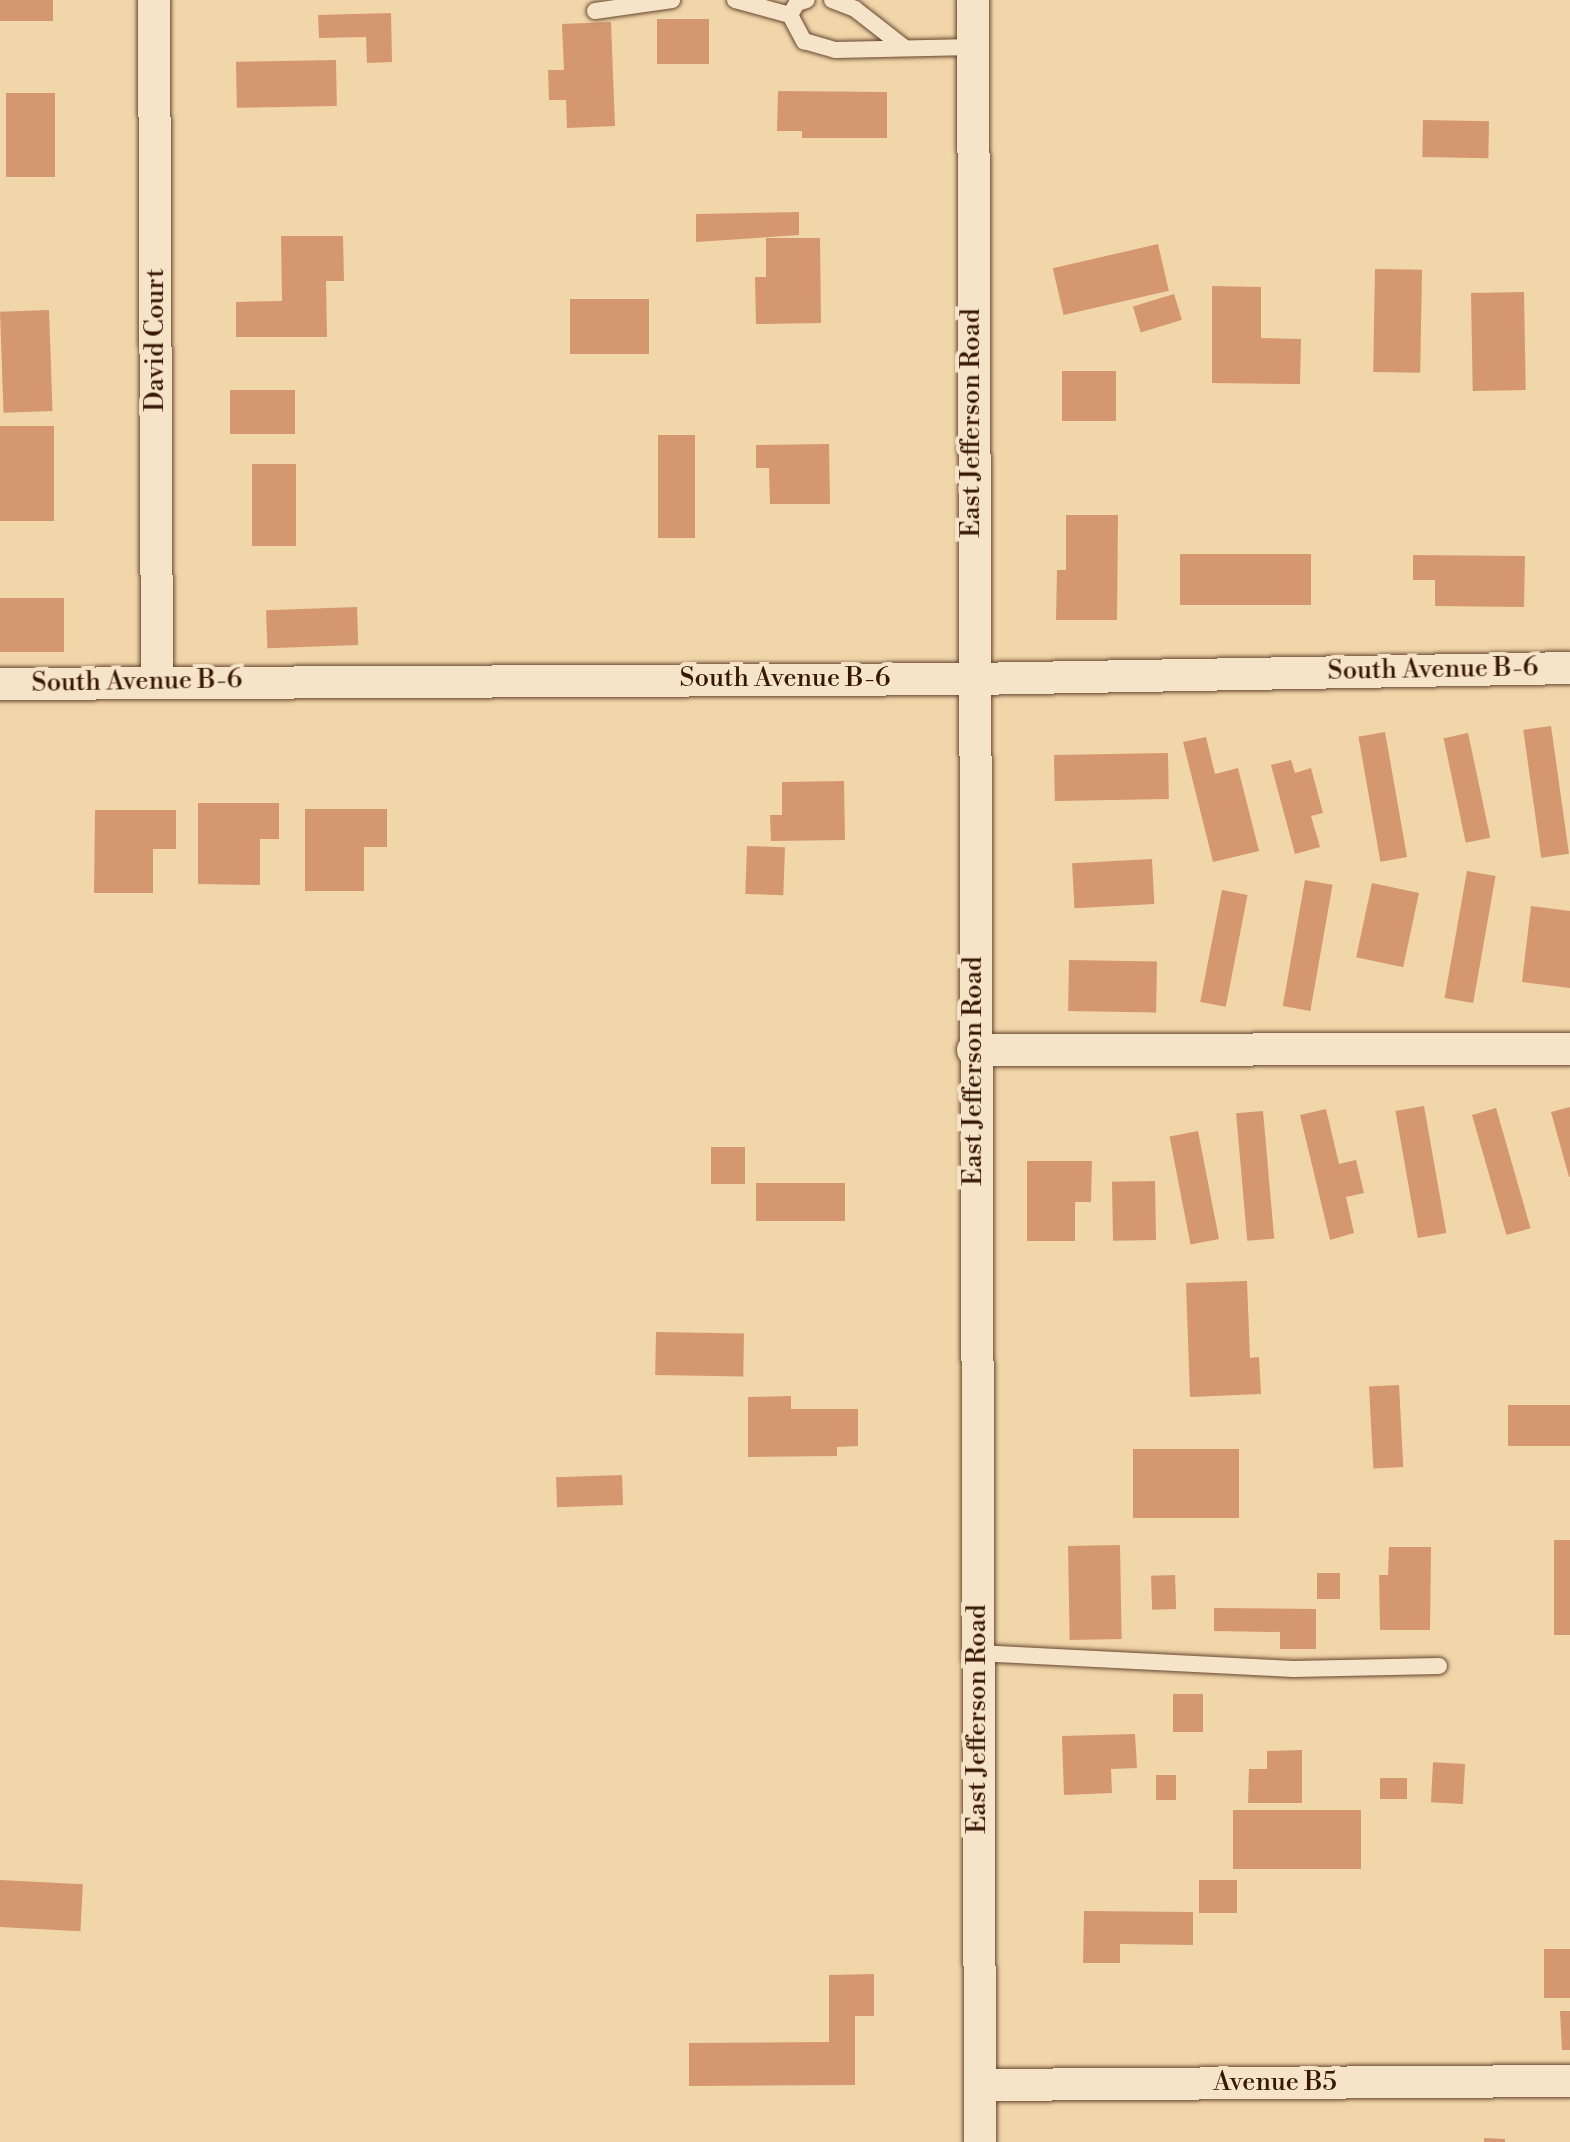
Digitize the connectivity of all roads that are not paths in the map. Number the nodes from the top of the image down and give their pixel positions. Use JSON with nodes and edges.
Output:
{"nodes":[{"id":1,"x":154,"y":0,"type":"edge"},
{"id":2,"x":672,"y":0,"type":"edge"},
{"id":3,"x":735,"y":0,"type":"edge"},
{"id":4,"x":807,"y":0,"type":"edge"},
{"id":5,"x":832,"y":0,"type":"edge"},
{"id":6,"x":973,"y":0,"type":"edge"},
{"id":7,"x":595,"y":11,"type":"dead end"},
{"id":8,"x":790,"y":15,"type":"junction"},
{"id":9,"x":973,"y":47,"type":"junction"},
{"id":10,"x":905,"y":48,"type":"junction"},
{"id":11,"x":1570,"y":668,"type":"edge"},
{"id":12,"x":972,"y":679,"type":"junction"},
{"id":13,"x":157,"y":681,"type":"junction"},
{"id":14,"x":0,"y":684,"type":"edge"},
{"id":15,"x":1570,"y":1049,"type":"edge"},
{"id":16,"x":973,"y":1050,"type":"junction"},
{"id":17,"x":977,"y":1653,"type":"junction"},
{"id":18,"x":1439,"y":1666,"type":"dead end"},
{"id":19,"x":1570,"y":2081,"type":"edge"},
{"id":20,"x":980,"y":2085,"type":"junction"},
{"id":21,"x":980,"y":2142,"type":"edge"}],
"edges":[{"from":1,"to":13,"type":"street","name":"David Court"},
{"from":2,"to":7,"type":"lane"},
{"from":3,"to":8,"type":"lane"},
{"from":4,"to":8,"type":"lane"},
{"from":5,"to":10,"type":"lane"},
{"from":6,"to":9,"type":"street","name":"East Jefferson Road"},
{"from":8,"to":10,"type":"lane"},
{"from":9,"to":10,"type":"lane"},
{"from":9,"to":12,"type":"street","name":"East Jefferson Road"},
{"from":11,"to":12,"type":"street","name":"South Avenue B-6"},
{"from":12,"to":13,"type":"street","name":"South Avenue B-6"},
{"from":12,"to":16,"type":"street","name":"East Jefferson Road"},
{"from":13,"to":14,"type":"street","name":"South Avenue B-6"},
{"from":15,"to":16,"type":"street"},
{"from":16,"to":17,"type":"street","name":"East Jefferson Road"},
{"from":17,"to":18,"type":"lane"},
{"from":17,"to":20,"type":"street","name":"East Jefferson Road"},
{"from":19,"to":20,"type":"street","name":"Avenue B5"},
{"from":20,"to":21,"type":"street","name":"East Jefferson Road"}]}
